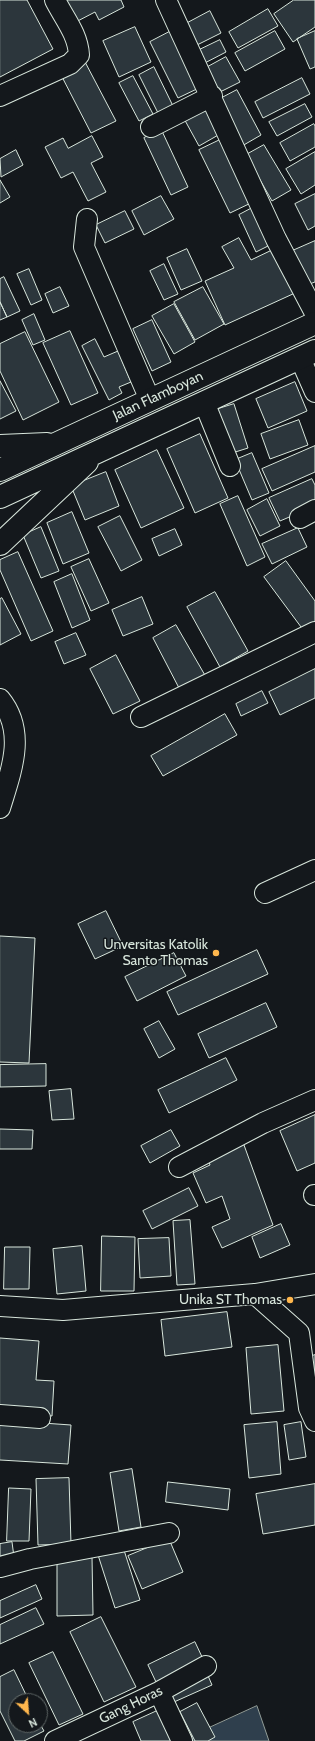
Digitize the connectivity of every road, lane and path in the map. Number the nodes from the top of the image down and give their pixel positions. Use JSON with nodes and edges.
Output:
{"nodes":[{"id":1,"x":55,"y":0,"type":"edge"},
{"id":2,"x":166,"y":0,"type":"edge"},
{"id":3,"x":0,"y":96,"type":"edge"},
{"id":4,"x":212,"y":96,"type":"junction"},
{"id":5,"x":151,"y":127,"type":"dead end"},
{"id":6,"x":86,"y":220,"type":"dead end"},
{"id":7,"x":315,"y":313,"type":"edge"},
{"id":8,"x":315,"y":322,"type":"edge"},
{"id":9,"x":307,"y":354,"type":"edge"},
{"id":10,"x":213,"y":370,"type":"junction"},
{"id":11,"x":225,"y":392,"type":"junction"},
{"id":12,"x":315,"y":392,"type":"edge"},
{"id":13,"x":150,"y":400,"type":"junction"},
{"id":14,"x":204,"y":402,"type":"junction"},
{"id":15,"x":57,"y":443,"type":"junction"},
{"id":16,"x":0,"y":446,"type":"edge"},
{"id":17,"x":100,"y":450,"type":"junction"},
{"id":18,"x":230,"y":466,"type":"dead end"},
{"id":19,"x":0,"y":470,"type":"edge"},
{"id":20,"x":0,"y":497,"type":"edge"},
{"id":21,"x":0,"y":544,"type":"edge"},
{"id":22,"x":315,"y":632,"type":"edge"},
{"id":23,"x":0,"y":699,"type":"edge"},
{"id":24,"x":141,"y":717,"type":"dead end"},
{"id":25,"x":0,"y":808,"type":"edge"},
{"id":26,"x":315,"y":870,"type":"edge"},
{"id":27,"x":265,"y":893,"type":"dead end"},
{"id":28,"x":315,"y":1100,"type":"edge"},
{"id":29,"x":179,"y":1167,"type":"dead end"},
{"id":30,"x":315,"y":1284,"type":"edge"},
{"id":31,"x":255,"y":1294,"type":"junction"},
{"id":32,"x":0,"y":1306,"type":"edge"},
{"id":33,"x":307,"y":1332,"type":"edge"},
{"id":34,"x":0,"y":1415,"type":"edge"},
{"id":35,"x":40,"y":1418,"type":"dead end"},
{"id":36,"x":315,"y":1421,"type":"edge"},
{"id":37,"x":169,"y":1533,"type":"dead end"},
{"id":38,"x":0,"y":1567,"type":"edge"},
{"id":39,"x":206,"y":1666,"type":"dead end"},
{"id":40,"x":159,"y":1692,"type":"junction"},
{"id":41,"x":55,"y":1741,"type":"edge"},
{"id":42,"x":182,"y":1741,"type":"edge"}],
"edges":[{"from":1,"to":3,"type":"street"},
{"from":2,"to":4,"type":"street"},
{"from":4,"to":5,"type":"street"},
{"from":4,"to":7,"type":"street"},
{"from":6,"to":13,"type":"street"},
{"from":8,"to":10,"type":"main road","name":"Jalan Flamboyan"},
{"from":9,"to":11,"type":"main road","name":"Jalan Flamboyan"},
{"from":9,"to":12,"type":"street"},
{"from":10,"to":11,"type":"main road"},
{"from":10,"to":13,"type":"main road","name":"Jalan Flamboyan"},
{"from":11,"to":14,"type":"main road","name":"Jalan Flamboyan"},
{"from":13,"to":15,"type":"main road","name":"Jalan Flamboyan"},
{"from":14,"to":17,"type":"main road","name":"Jalan Flamboyan"},
{"from":14,"to":18,"type":"street"},
{"from":15,"to":16,"type":"main road"},
{"from":15,"to":19,"type":"main road","name":"Jalan Flamboyan"},
{"from":17,"to":20,"type":"main road","name":"Jalan Flamboyan"},
{"from":17,"to":21,"type":"main road"},
{"from":22,"to":24,"type":"street"},
{"from":23,"to":25,"type":"street"},
{"from":26,"to":27,"type":"street"},
{"from":28,"to":29,"type":"street"},
{"from":30,"to":31,"type":"street"},
{"from":31,"to":32,"type":"street"},
{"from":31,"to":33,"type":"street"},
{"from":33,"to":36,"type":"street"},
{"from":34,"to":35,"type":"street"},
{"from":37,"to":38,"type":"street"},
{"from":39,"to":40,"type":"street","name":"Gang Horas"},
{"from":40,"to":41,"type":"street","name":"Gang Horas"},
{"from":40,"to":42,"type":"street"}]}
